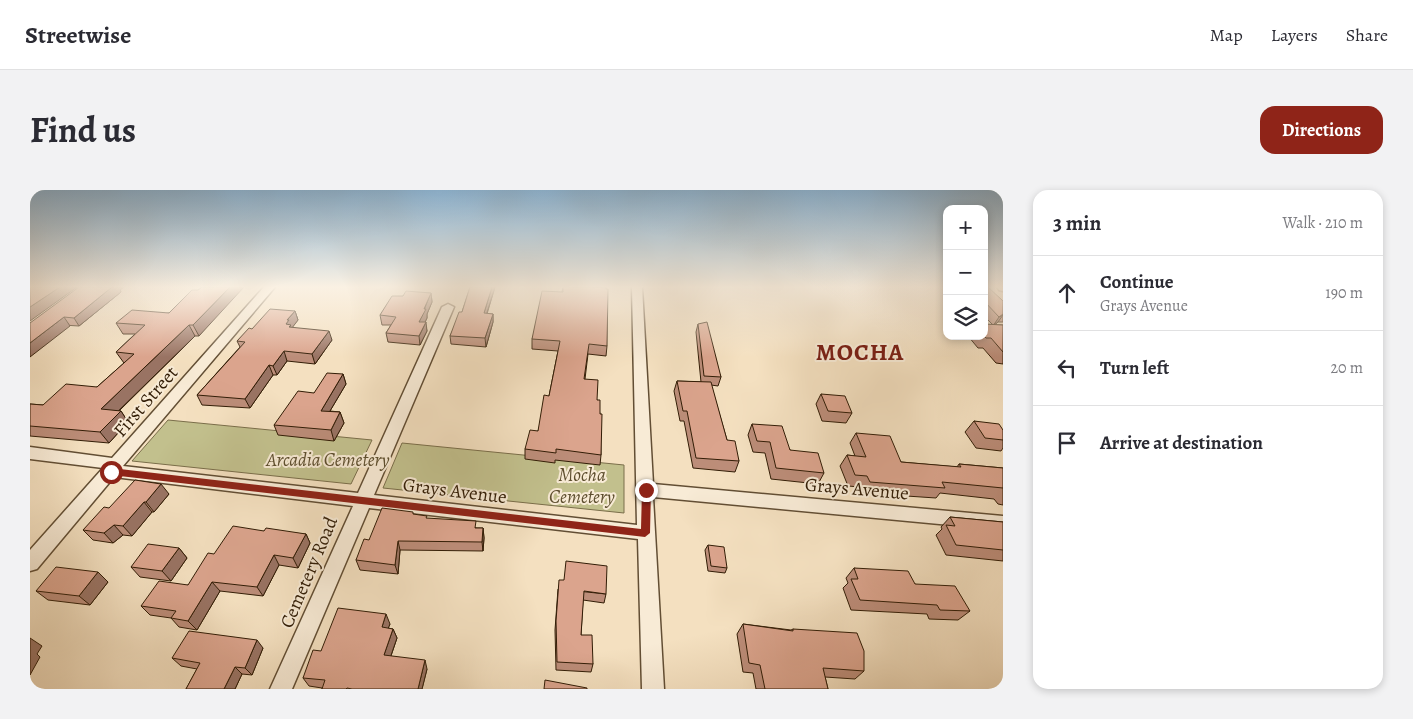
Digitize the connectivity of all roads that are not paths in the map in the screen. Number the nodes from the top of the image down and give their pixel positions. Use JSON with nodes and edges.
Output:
{"nodes":[{"id":1,"x":250,"y":310,"type":"edge"},
{"id":2,"x":447,"y":310,"type":"edge"},
{"id":3,"x":638,"y":310,"type":"edge"},
{"id":4,"x":30,"y":452,"type":"edge"},
{"id":5,"x":114,"y":468,"type":"junction"},
{"id":6,"x":646,"y":490,"type":"junction"},
{"id":7,"x":362,"y":500,"type":"junction"},
{"id":8,"x":1003,"y":523,"type":"edge"},
{"id":9,"x":645,"y":533,"type":"junction"},
{"id":10,"x":30,"y":563,"type":"edge"},
{"id":11,"x":281,"y":689,"type":"edge"},
{"id":12,"x":654,"y":689,"type":"edge"}],
"edges":[{"from":1,"to":5,"type":"street","name":"First Street"},
{"from":2,"to":7,"type":"street","name":"Cemetery Road"},
{"from":3,"to":6,"type":"street"},
{"from":4,"to":5,"type":"street","name":"Grays Avenue"},
{"from":5,"to":7,"type":"street","name":"Grays Avenue"},
{"from":5,"to":10,"type":"street","name":"First Street"},
{"from":6,"to":8,"type":"street","name":"Grays Avenue"},
{"from":6,"to":9,"type":"street"},
{"from":7,"to":9,"type":"street","name":"Grays Avenue"},
{"from":7,"to":11,"type":"street","name":"Cemetery Road"},
{"from":9,"to":12,"type":"street"}]}
